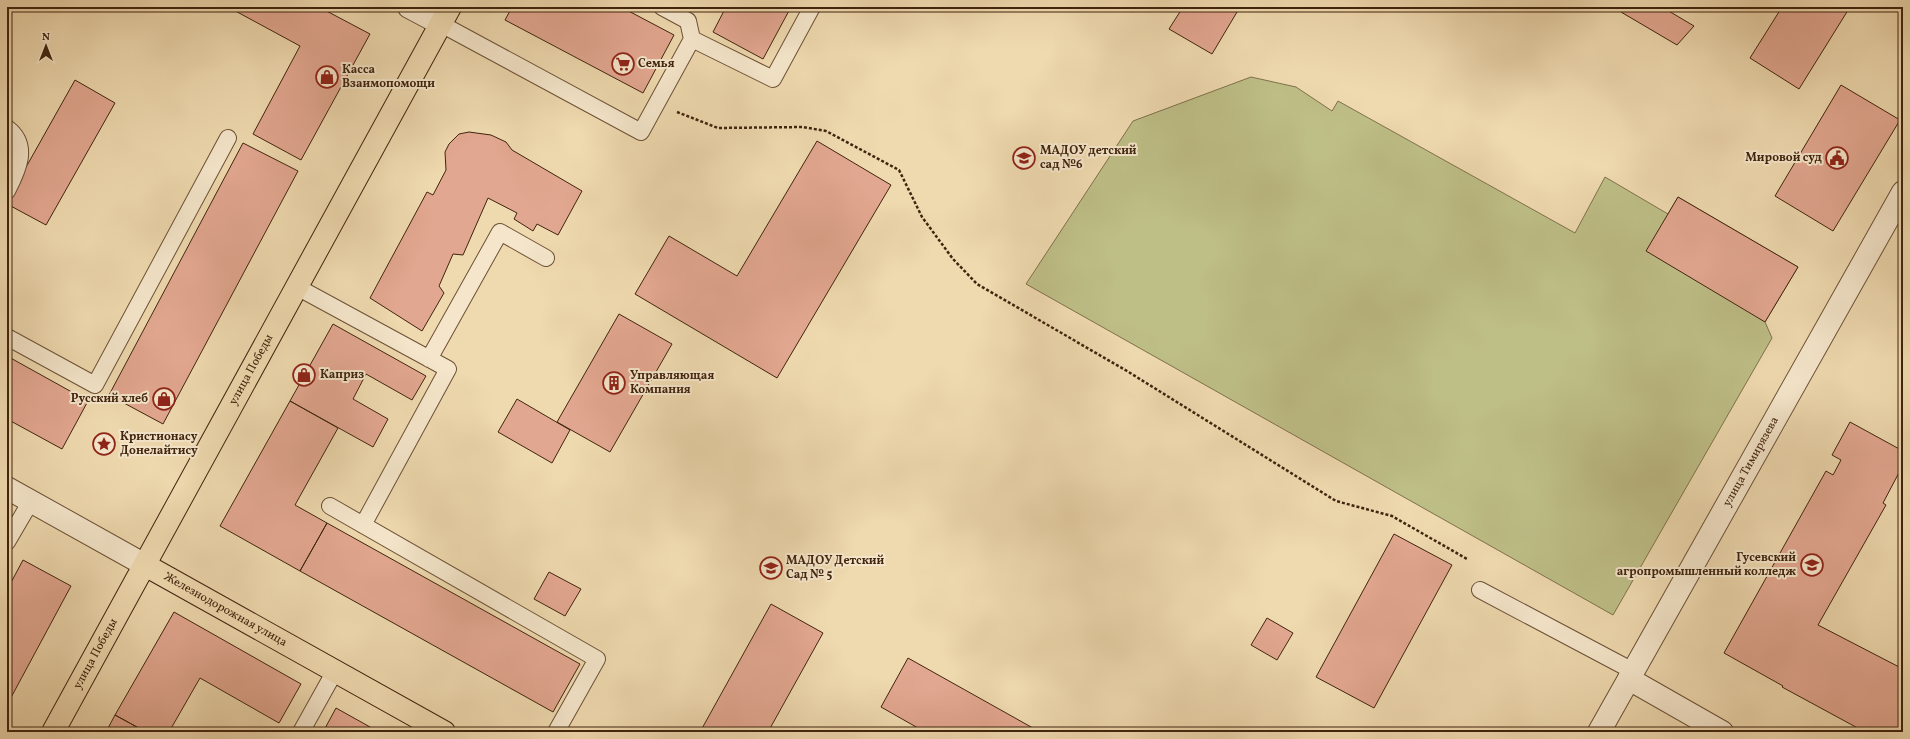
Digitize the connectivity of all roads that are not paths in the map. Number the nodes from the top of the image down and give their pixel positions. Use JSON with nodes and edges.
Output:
{"nodes":[{"id":1,"x":409,"y":7,"type":"edge"},
{"id":2,"x":662,"y":7,"type":"edge"},
{"id":3,"x":812,"y":7,"type":"edge"},
{"id":4,"x":446,"y":16,"type":"edge"},
{"id":5,"x":692,"y":39,"type":"junction"},
{"id":6,"x":7,"y":128,"type":"edge"},
{"id":7,"x":228,"y":138,"type":"dead end"},
{"id":8,"x":7,"y":191,"type":"edge"},
{"id":9,"x":1903,"y":192,"type":"edge"},
{"id":10,"x":546,"y":258,"type":"dead end"},
{"id":11,"x":297,"y":287,"type":"junction"},
{"id":12,"x":7,"y":338,"type":"edge"},
{"id":13,"x":429,"y":359,"type":"junction"},
{"id":14,"x":7,"y":488,"type":"edge"},
{"id":15,"x":31,"y":501,"type":"junction"},
{"id":16,"x":330,"y":506,"type":"dead end"},
{"id":17,"x":363,"y":525,"type":"junction"},
{"id":18,"x":7,"y":542,"type":"edge"},
{"id":19,"x":145,"y":565,"type":"junction"},
{"id":20,"x":1480,"y":590,"type":"dead end"},
{"id":21,"x":336,"y":671,"type":"junction"},
{"id":22,"x":1631,"y":675,"type":"junction"},
{"id":23,"x":53,"y":732,"type":"edge"},
{"id":24,"x":301,"y":732,"type":"edge"},
{"id":25,"x":444,"y":732,"type":"edge"},
{"id":26,"x":556,"y":732,"type":"edge"},
{"id":27,"x":1599,"y":732,"type":"edge"},
{"id":28,"x":1722,"y":732,"type":"edge"}],
"edges":[{"from":1,"to":4,"type":"street"},
{"from":2,"to":5,"type":"lane"},
{"from":3,"to":5,"type":"lane"},
{"from":4,"to":5,"type":"lane"},
{"from":4,"to":11,"type":"main road","name":"улица Победы"},
{"from":6,"to":8,"type":"lane"},
{"from":7,"to":12,"type":"lane"},
{"from":9,"to":22,"type":"street","name":"улица Тимирязева"},
{"from":10,"to":13,"type":"lane"},
{"from":11,"to":13,"type":"lane"},
{"from":11,"to":19,"type":"main road","name":"улица Победы"},
{"from":13,"to":17,"type":"lane"},
{"from":14,"to":15,"type":"street","name":"Железнодорожная улица"},
{"from":15,"to":18,"type":"lane"},
{"from":15,"to":19,"type":"street","name":"Железнодорожная улица"},
{"from":16,"to":17,"type":"lane"},
{"from":17,"to":26,"type":"lane"},
{"from":19,"to":21,"type":"main road","name":"Железнодорожная улица"},
{"from":19,"to":23,"type":"main road","name":"улица Победы"},
{"from":20,"to":22,"type":"lane"},
{"from":21,"to":24,"type":"lane"},
{"from":21,"to":25,"type":"main road","name":"Железнодорожная улица"},
{"from":22,"to":27,"type":"street","name":"улица Тимирязева"},
{"from":22,"to":28,"type":"street"}]}
